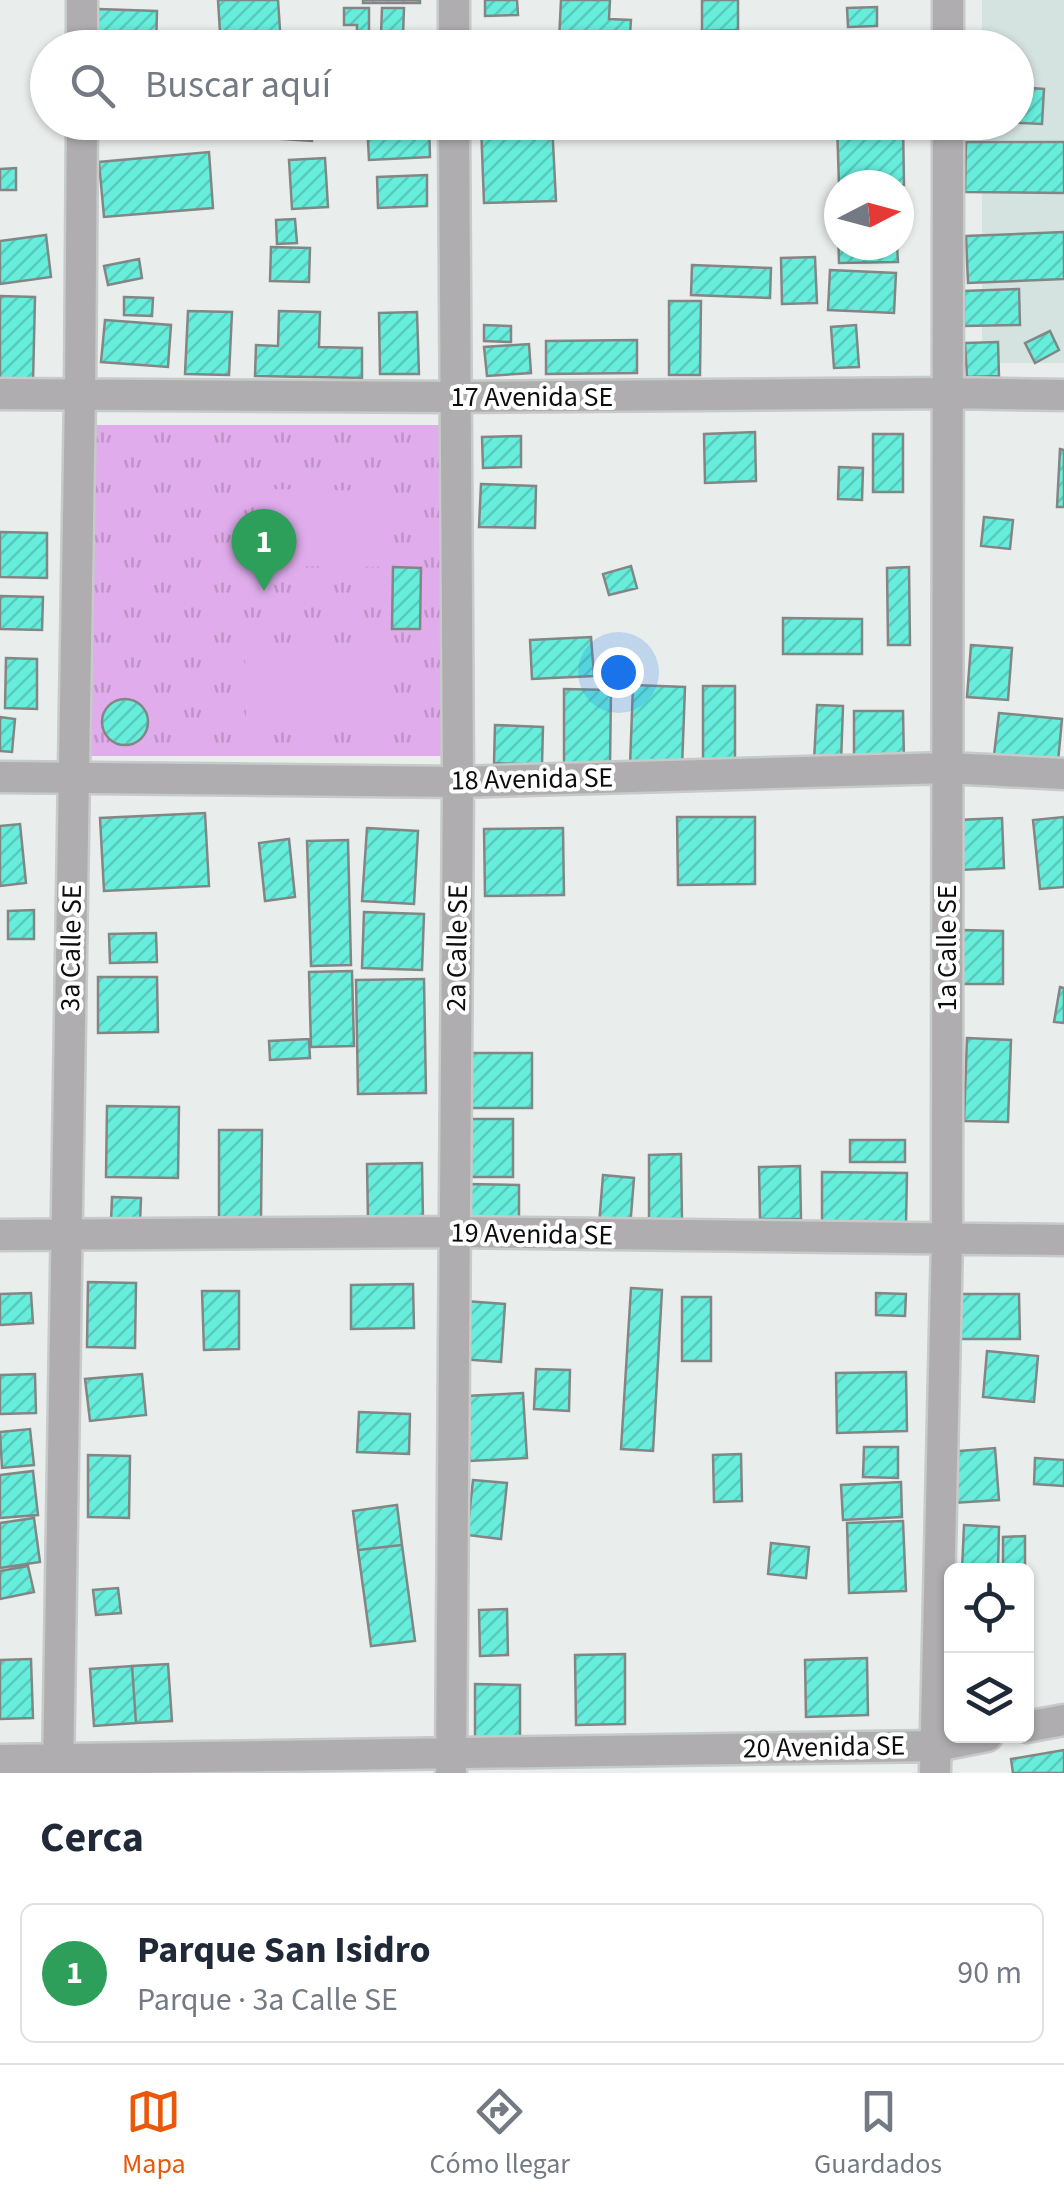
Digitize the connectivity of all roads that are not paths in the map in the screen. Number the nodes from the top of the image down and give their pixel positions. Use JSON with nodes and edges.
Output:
{"nodes":[{"id":1,"x":82,"y":0,"type":"edge"},
{"id":2,"x":454,"y":0,"type":"edge"},
{"id":3,"x":948,"y":0,"type":"edge"},
{"id":4,"x":82,"y":30,"type":"edge"},
{"id":5,"x":454,"y":30,"type":"edge"},
{"id":6,"x":948,"y":30,"type":"edge"},
{"id":7,"x":82,"y":140,"type":"edge"},
{"id":8,"x":454,"y":140,"type":"edge"},
{"id":9,"x":948,"y":140,"type":"edge"},
{"id":10,"x":948,"y":393,"type":"junction"},
{"id":11,"x":0,"y":394,"type":"edge"},
{"id":12,"x":80,"y":394,"type":"junction"},
{"id":13,"x":1064,"y":395,"type":"edge"},
{"id":14,"x":456,"y":398,"type":"junction"},
{"id":15,"x":948,"y":768,"type":"junction"},
{"id":16,"x":1064,"y":774,"type":"edge"},
{"id":17,"x":0,"y":777,"type":"edge"},
{"id":18,"x":74,"y":778,"type":"junction"},
{"id":19,"x":458,"y":782,"type":"junction"},
{"id":20,"x":454,"y":1232,"type":"junction"},
{"id":21,"x":67,"y":1234,"type":"junction"},
{"id":22,"x":0,"y":1235,"type":"edge"},
{"id":23,"x":947,"y":1239,"type":"junction"},
{"id":24,"x":1064,"y":1240,"type":"edge"},
{"id":25,"x":1064,"y":1720,"type":"edge"},
{"id":26,"x":1034,"y":1726,"type":"edge"},
{"id":27,"x":972,"y":1743,"type":"edge"},
{"id":28,"x":0,"y":1760,"type":"edge"},
{"id":29,"x":936,"y":1760,"type":"edge"},
{"id":30,"x":451,"y":1762,"type":"edge"},
{"id":31,"x":58,"y":1766,"type":"edge"}],
"edges":[{"from":1,"to":4,"type":"street"},
{"from":2,"to":5,"type":"street"},
{"from":3,"to":6,"type":"street"},
{"from":7,"to":12,"type":"street","name":"3a Calle SE"},
{"from":8,"to":14,"type":"street","name":"2a Calle SE"},
{"from":9,"to":10,"type":"street","name":"1a Calle SE"},
{"from":10,"to":13,"type":"street","name":"17 Avenida SE"},
{"from":10,"to":14,"type":"street","name":"17 Avenida SE"},
{"from":10,"to":15,"type":"street","name":"1a Calle SE"},
{"from":11,"to":12,"type":"street","name":"17 Avenida SE"},
{"from":12,"to":14,"type":"street","name":"17 Avenida SE"},
{"from":12,"to":18,"type":"street","name":"3a Calle SE"},
{"from":14,"to":19,"type":"street","name":"2a Calle SE"},
{"from":15,"to":16,"type":"street","name":"18 Avenida SE"},
{"from":15,"to":19,"type":"street","name":"18 Avenida SE"},
{"from":15,"to":23,"type":"street","name":"1a Calle SE"},
{"from":17,"to":18,"type":"street","name":"18 Avenida SE"},
{"from":18,"to":19,"type":"street","name":"18 Avenida SE"},
{"from":18,"to":21,"type":"street","name":"3a Calle SE"},
{"from":19,"to":20,"type":"street","name":"2a Calle SE"},
{"from":20,"to":21,"type":"street","name":"19 Avenida SE"},
{"from":20,"to":23,"type":"street","name":"19 Avenida SE"},
{"from":20,"to":30,"type":"street","name":"2a Calle SE"},
{"from":21,"to":22,"type":"street","name":"19 Avenida SE"},
{"from":21,"to":31,"type":"street","name":"3a Calle SE"},
{"from":23,"to":24,"type":"street","name":"19 Avenida SE"},
{"from":23,"to":29,"type":"street","name":"1a Calle SE"},
{"from":25,"to":26,"type":"street"},
{"from":27,"to":29,"type":"street","name":"20 Avenida SE"},
{"from":28,"to":31,"type":"street","name":"20 Avenida SE"},
{"from":29,"to":30,"type":"street","name":"20 Avenida SE"},
{"from":30,"to":31,"type":"street","name":"20 Avenida SE"}]}
